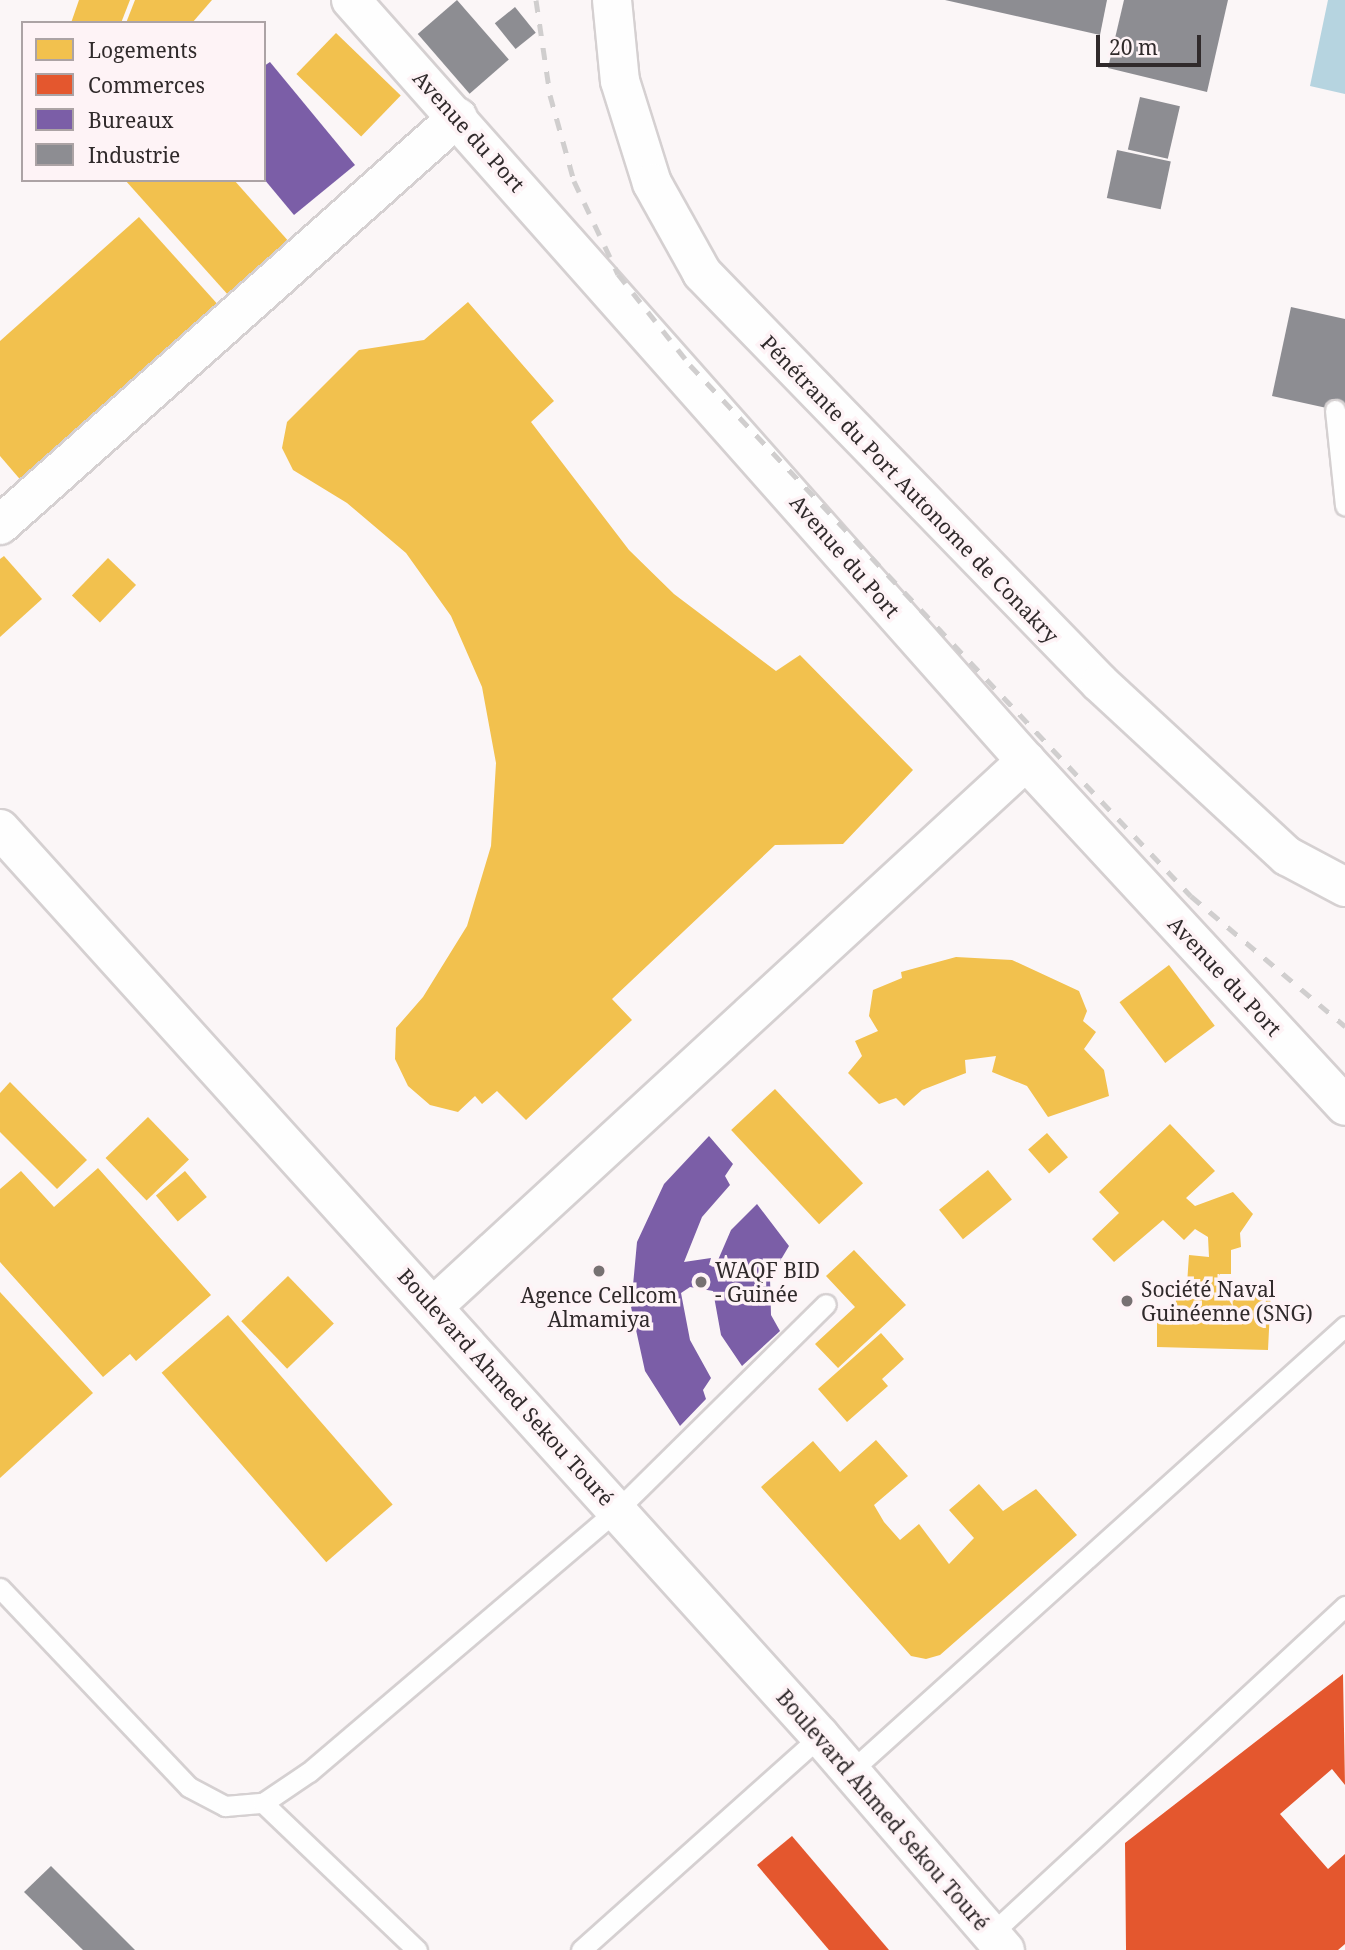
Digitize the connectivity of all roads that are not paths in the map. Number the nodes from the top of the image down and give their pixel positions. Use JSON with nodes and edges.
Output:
{"nodes":[{"id":1,"x":351,"y":0,"type":"edge"},
{"id":2,"x":612,"y":0,"type":"edge"},
{"id":3,"x":458,"y":117,"type":"junction"},
{"id":4,"x":1335,"y":410,"type":"dead end"},
{"id":5,"x":1345,"y":505,"type":"edge"},
{"id":6,"x":0,"y":525,"type":"edge"},
{"id":7,"x":1026,"y":761,"type":"junction"},
{"id":8,"x":0,"y":830,"type":"edge"},
{"id":9,"x":1345,"y":887,"type":"edge"},
{"id":10,"x":1345,"y":1106,"type":"edge"},
{"id":11,"x":826,"y":1304,"type":"dead end"},
{"id":12,"x":434,"y":1306,"type":"junction"},
{"id":13,"x":1345,"y":1325,"type":"edge"},
{"id":14,"x":617,"y":1510,"type":"junction"},
{"id":15,"x":0,"y":1588,"type":"edge"},
{"id":16,"x":1345,"y":1606,"type":"edge"},
{"id":17,"x":820,"y":1735,"type":"junction"},
{"id":18,"x":851,"y":1771,"type":"junction"},
{"id":19,"x":263,"y":1803,"type":"junction"},
{"id":20,"x":998,"y":1942,"type":"edge"},
{"id":21,"x":417,"y":1950,"type":"edge"},
{"id":22,"x":581,"y":1950,"type":"edge"}],
"edges":[{"from":1,"to":3,"type":"street","name":"Avenue du Port"},
{"from":2,"to":9,"type":"street","name":"Pénétrante du Port Autonome de Conakry"},
{"from":3,"to":6,"type":"street"},
{"from":3,"to":7,"type":"street","name":"Avenue du Port"},
{"from":4,"to":5,"type":"lane"},
{"from":7,"to":10,"type":"street","name":"Avenue du Port"},
{"from":7,"to":12,"type":"street"},
{"from":8,"to":12,"type":"street","name":"Boulevard Ahmed Sekou Touré"},
{"from":11,"to":14,"type":"lane"},
{"from":12,"to":14,"type":"street","name":"Boulevard Ahmed Sekou Touré"},
{"from":13,"to":18,"type":"lane"},
{"from":14,"to":17,"type":"street","name":"Boulevard Ahmed Sekou Touré"},
{"from":14,"to":19,"type":"lane"},
{"from":15,"to":19,"type":"lane"},
{"from":16,"to":20,"type":"lane"},
{"from":17,"to":18,"type":"street","name":"Boulevard Ahmed Sekou Touré"},
{"from":17,"to":22,"type":"lane"},
{"from":18,"to":20,"type":"street","name":"Boulevard Ahmed Sekou Touré"},
{"from":19,"to":21,"type":"lane"}]}
